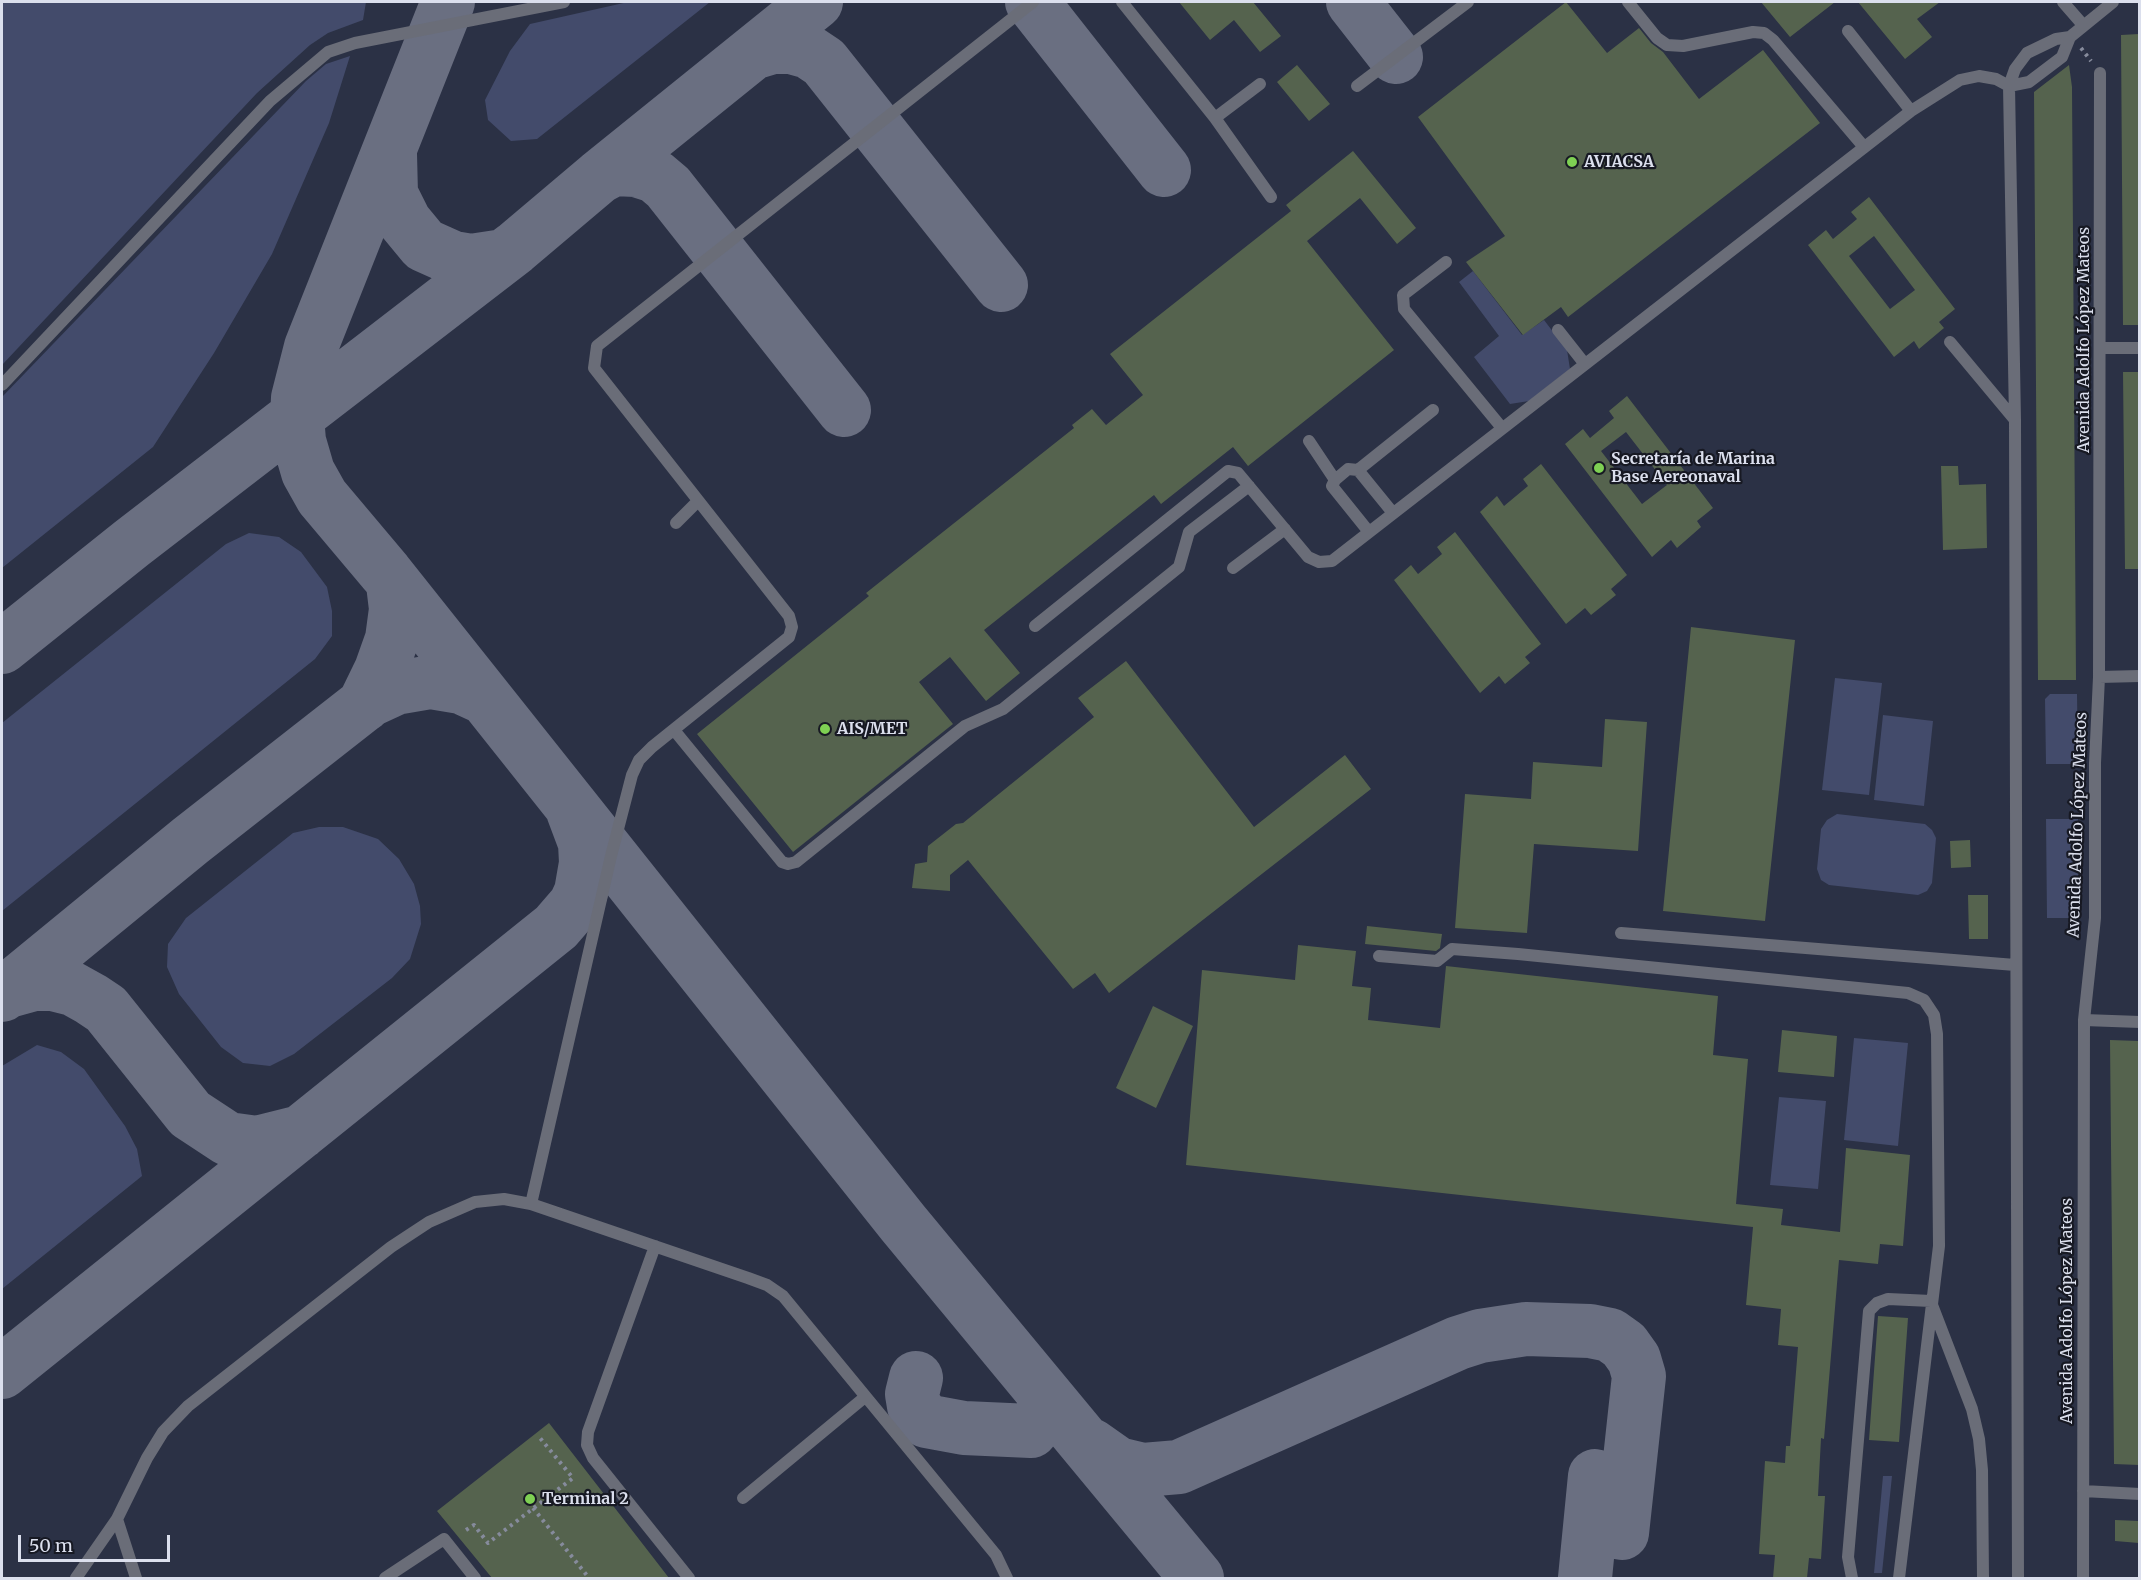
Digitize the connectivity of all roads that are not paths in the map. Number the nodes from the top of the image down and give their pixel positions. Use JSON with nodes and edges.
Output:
{"nodes":[{"id":1,"x":564,"y":2,"type":"edge"},
{"id":2,"x":1033,"y":2,"type":"edge"},
{"id":3,"x":1122,"y":2,"type":"edge"},
{"id":4,"x":1468,"y":2,"type":"edge"},
{"id":5,"x":1628,"y":2,"type":"edge"},
{"id":6,"x":2063,"y":2,"type":"edge"},
{"id":7,"x":2113,"y":2,"type":"edge"},
{"id":8,"x":2083,"y":25,"type":"junction"},
{"id":9,"x":1848,"y":31,"type":"dead end"},
{"id":10,"x":2070,"y":37,"type":"junction"},
{"id":11,"x":2100,"y":73,"type":"dead end"},
{"id":12,"x":1260,"y":84,"type":"dead end"},
{"id":13,"x":1357,"y":86,"type":"dead end"},
{"id":14,"x":2009,"y":86,"type":"junction"},
{"id":15,"x":1911,"y":111,"type":"junction"},
{"id":16,"x":1215,"y":118,"type":"junction"},
{"id":17,"x":1864,"y":147,"type":"junction"},
{"id":18,"x":1271,"y":197,"type":"dead end"},
{"id":19,"x":1446,"y":262,"type":"dead end"},
{"id":20,"x":1558,"y":330,"type":"dead end"},
{"id":21,"x":1950,"y":342,"type":"dead end"},
{"id":22,"x":2101,"y":348,"type":"junction"},
{"id":23,"x":2139,"y":348,"type":"edge"},
{"id":24,"x":1584,"y":363,"type":"junction"},
{"id":25,"x":2,"y":385,"type":"edge"},
{"id":26,"x":1433,"y":410,"type":"dead end"},
{"id":27,"x":2015,"y":420,"type":"junction"},
{"id":28,"x":1502,"y":428,"type":"junction"},
{"id":29,"x":1309,"y":441,"type":"dead end"},
{"id":30,"x":1358,"y":470,"type":"junction"},
{"id":31,"x":1335,"y":480,"type":"junction"},
{"id":32,"x":1249,"y":486,"type":"junction"},
{"id":33,"x":698,"y":501,"type":"junction"},
{"id":34,"x":1393,"y":513,"type":"junction"},
{"id":35,"x":676,"y":523,"type":"dead end"},
{"id":36,"x":1285,"y":529,"type":"junction"},
{"id":37,"x":1369,"y":532,"type":"junction"},
{"id":38,"x":1233,"y":568,"type":"dead end"},
{"id":39,"x":1035,"y":626,"type":"dead end"},
{"id":40,"x":2099,"y":676,"type":"junction"},
{"id":41,"x":2139,"y":676,"type":"edge"},
{"id":42,"x":674,"y":730,"type":"junction"},
{"id":43,"x":1621,"y":933,"type":"dead end"},
{"id":44,"x":1379,"y":956,"type":"dead end"},
{"id":45,"x":2015,"y":965,"type":"junction"},
{"id":46,"x":2084,"y":1020,"type":"junction"},
{"id":47,"x":2139,"y":1022,"type":"edge"},
{"id":48,"x":531,"y":1204,"type":"junction"},
{"id":49,"x":655,"y":1246,"type":"junction"},
{"id":50,"x":1931,"y":1301,"type":"junction"},
{"id":51,"x":866,"y":1396,"type":"junction"},
{"id":52,"x":2083,"y":1491,"type":"junction"},
{"id":53,"x":2139,"y":1494,"type":"edge"},
{"id":54,"x":743,"y":1498,"type":"dead end"},
{"id":55,"x":117,"y":1519,"type":"junction"},
{"id":56,"x":76,"y":1578,"type":"edge"},
{"id":57,"x":136,"y":1578,"type":"edge"},
{"id":58,"x":386,"y":1578,"type":"edge"},
{"id":59,"x":475,"y":1578,"type":"edge"},
{"id":60,"x":689,"y":1578,"type":"edge"},
{"id":61,"x":1006,"y":1578,"type":"edge"},
{"id":62,"x":1852,"y":1578,"type":"edge"},
{"id":63,"x":1899,"y":1578,"type":"edge"},
{"id":64,"x":1983,"y":1578,"type":"edge"},
{"id":65,"x":2018,"y":1578,"type":"edge"},
{"id":66,"x":2084,"y":1578,"type":"edge"}],
"edges":[{"from":1,"to":25,"type":"street"},
{"from":2,"to":33,"type":"street"},
{"from":3,"to":16,"type":"street"},
{"from":4,"to":13,"type":"street"},
{"from":5,"to":17,"type":"street"},
{"from":6,"to":8,"type":"street"},
{"from":7,"to":8,"type":"street"},
{"from":8,"to":10,"type":"street"},
{"from":9,"to":15,"type":"street"},
{"from":10,"to":14,"type":"street"},
{"from":10,"to":14,"type":"street"},
{"from":11,"to":22,"type":"street","name":"Avenida Adolfo López Mateos"},
{"from":12,"to":16,"type":"street"},
{"from":14,"to":15,"type":"street"},
{"from":14,"to":27,"type":"street"},
{"from":15,"to":17,"type":"street"},
{"from":16,"to":18,"type":"street"},
{"from":17,"to":24,"type":"street"},
{"from":19,"to":28,"type":"street"},
{"from":20,"to":24,"type":"street"},
{"from":21,"to":27,"type":"street"},
{"from":22,"to":23,"type":"street"},
{"from":22,"to":40,"type":"street","name":"Avenida Adolfo López Mateos"},
{"from":24,"to":28,"type":"street"},
{"from":26,"to":30,"type":"street"},
{"from":27,"to":45,"type":"street"},
{"from":28,"to":34,"type":"street"},
{"from":29,"to":31,"type":"street"},
{"from":30,"to":31,"type":"street"},
{"from":30,"to":34,"type":"street"},
{"from":31,"to":37,"type":"street"},
{"from":32,"to":36,"type":"street"},
{"from":32,"to":39,"type":"street"},
{"from":32,"to":42,"type":"street"},
{"from":33,"to":35,"type":"street"},
{"from":33,"to":42,"type":"street"},
{"from":34,"to":37,"type":"street"},
{"from":36,"to":37,"type":"street"},
{"from":36,"to":38,"type":"street"},
{"from":40,"to":41,"type":"street"},
{"from":40,"to":46,"type":"street","name":"Avenida Adolfo López Mateos"},
{"from":42,"to":48,"type":"street"},
{"from":43,"to":45,"type":"street"},
{"from":44,"to":50,"type":"street"},
{"from":45,"to":65,"type":"street"},
{"from":46,"to":47,"type":"street"},
{"from":46,"to":52,"type":"street","name":"Avenida Adolfo López Mateos"},
{"from":48,"to":49,"type":"street"},
{"from":48,"to":55,"type":"street"},
{"from":49,"to":51,"type":"street"},
{"from":49,"to":60,"type":"street"},
{"from":50,"to":62,"type":"street"},
{"from":50,"to":63,"type":"street"},
{"from":50,"to":64,"type":"street"},
{"from":51,"to":54,"type":"street"},
{"from":51,"to":61,"type":"street"},
{"from":52,"to":53,"type":"street"},
{"from":52,"to":66,"type":"street","name":"Avenida Adolfo López Mateos"},
{"from":55,"to":56,"type":"street"},
{"from":55,"to":57,"type":"street"},
{"from":58,"to":59,"type":"street"}]}
